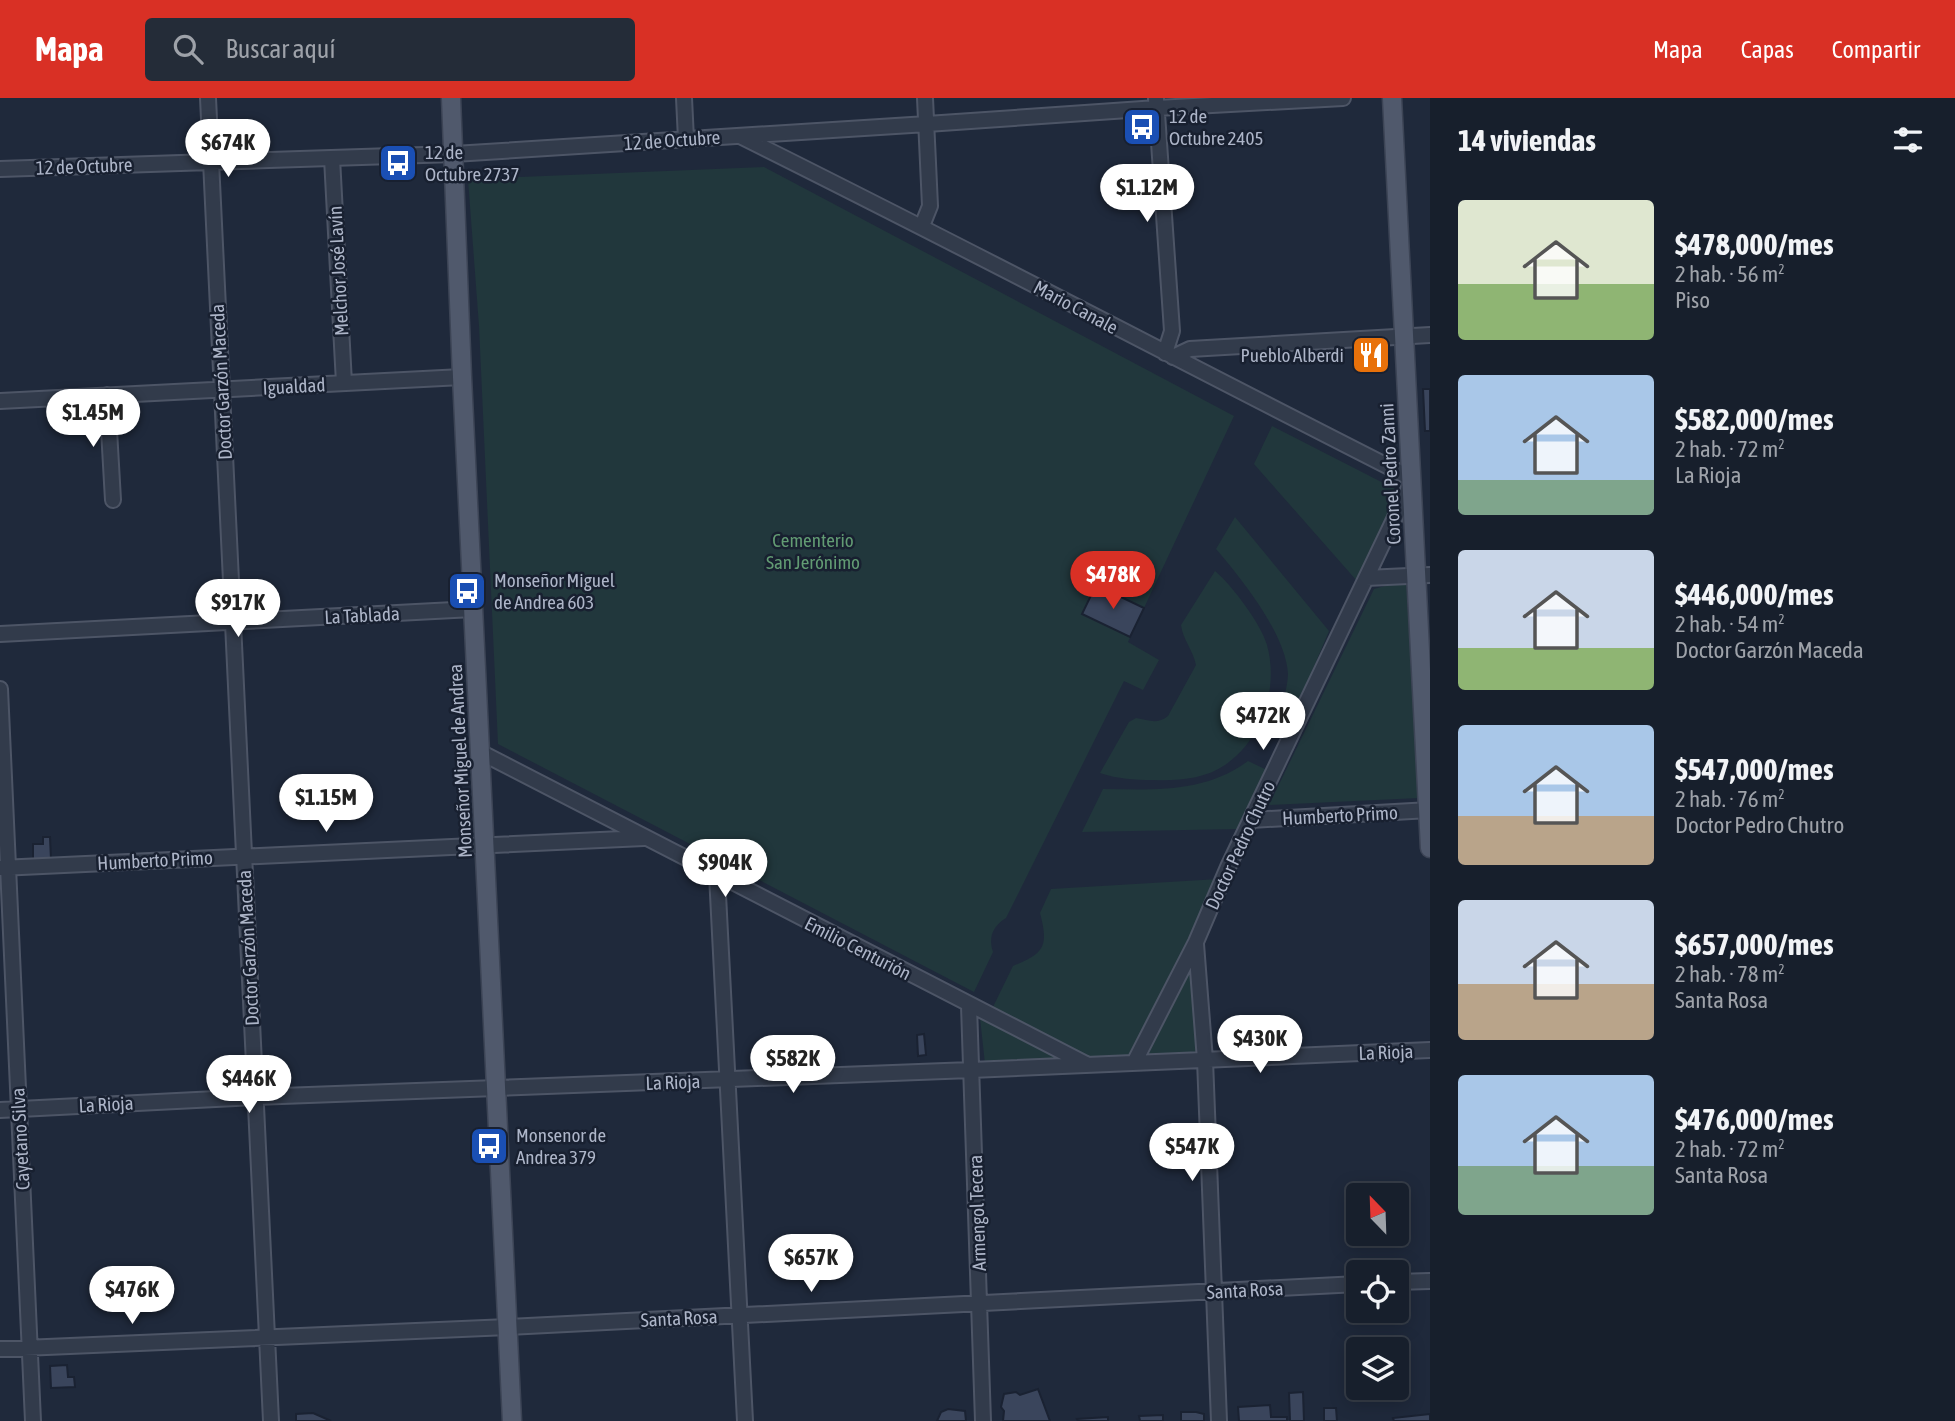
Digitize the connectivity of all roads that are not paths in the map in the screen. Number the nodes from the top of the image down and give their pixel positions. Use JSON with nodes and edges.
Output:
{"nodes":[{"id":1,"x":208,"y":98,"type":"edge"},
{"id":2,"x":451,"y":98,"type":"edge"},
{"id":3,"x":684,"y":98,"type":"edge"},
{"id":4,"x":925,"y":98,"type":"edge"},
{"id":5,"x":1343,"y":98,"type":"edge"},
{"id":6,"x":1392,"y":98,"type":"edge"},
{"id":7,"x":1156,"y":103,"type":"edge"},
{"id":8,"x":927,"y":124,"type":"junction"},
{"id":9,"x":740,"y":136,"type":"junction"},
{"id":10,"x":686,"y":139,"type":"junction"},
{"id":11,"x":454,"y":154,"type":"junction"},
{"id":12,"x":332,"y":158,"type":"junction"},
{"id":13,"x":210,"y":162,"type":"junction"},
{"id":14,"x":0,"y":169,"type":"edge"},
{"id":15,"x":922,"y":226,"type":"junction"},
{"id":16,"x":1430,"y":335,"type":"edge"},
{"id":17,"x":1404,"y":336,"type":"junction"},
{"id":18,"x":1169,"y":355,"type":"junction"},
{"id":19,"x":462,"y":377,"type":"junction"},
{"id":20,"x":344,"y":383,"type":"junction"},
{"id":21,"x":221,"y":390,"type":"junction"},
{"id":22,"x":107,"y":395,"type":"junction"},
{"id":23,"x":0,"y":401,"type":"edge"},
{"id":24,"x":1411,"y":480,"type":"junction"},
{"id":25,"x":113,"y":500,"type":"dead end"},
{"id":26,"x":1423,"y":576,"type":"edge"},
{"id":27,"x":1366,"y":578,"type":"junction"},
{"id":28,"x":473,"y":610,"type":"junction"},
{"id":29,"x":232,"y":622,"type":"junction"},
{"id":30,"x":0,"y":634,"type":"edge"},
{"id":31,"x":0,"y":689,"type":"edge"},
{"id":32,"x":480,"y":752,"type":"junction"},
{"id":33,"x":1429,"y":810,"type":"edge"},
{"id":34,"x":1251,"y":820,"type":"junction"},
{"id":35,"x":645,"y":838,"type":"junction"},
{"id":36,"x":485,"y":844,"type":"junction"},
{"id":37,"x":1430,"y":848,"type":"edge"},
{"id":38,"x":244,"y":856,"type":"junction"},
{"id":39,"x":4,"y":868,"type":"edge"},
{"id":40,"x":717,"y":875,"type":"junction"},
{"id":41,"x":1196,"y":942,"type":"junction"},
{"id":42,"x":970,"y":1006,"type":"junction"},
{"id":43,"x":1430,"y":1050,"type":"edge"},
{"id":44,"x":1205,"y":1060,"type":"junction"},
{"id":45,"x":1134,"y":1063,"type":"junction"},
{"id":46,"x":1088,"y":1065,"type":"junction"},
{"id":47,"x":971,"y":1070,"type":"junction"},
{"id":48,"x":729,"y":1080,"type":"junction"},
{"id":49,"x":497,"y":1089,"type":"junction"},
{"id":50,"x":255,"y":1097,"type":"junction"},
{"id":51,"x":19,"y":1109,"type":"junction"},
{"id":52,"x":0,"y":1110,"type":"edge"},
{"id":53,"x":1430,"y":1281,"type":"edge"},
{"id":54,"x":1409,"y":1282,"type":"edge"},
{"id":55,"x":1346,"y":1285,"type":"edge"},
{"id":56,"x":1213,"y":1292,"type":"junction"},
{"id":57,"x":980,"y":1303,"type":"junction"},
{"id":58,"x":741,"y":1315,"type":"junction"},
{"id":59,"x":508,"y":1326,"type":"junction"},
{"id":60,"x":267,"y":1337,"type":"junction"},
{"id":61,"x":30,"y":1348,"type":"junction"},
{"id":62,"x":0,"y":1349,"type":"edge"},
{"id":63,"x":33,"y":1421,"type":"edge"},
{"id":64,"x":271,"y":1421,"type":"edge"},
{"id":65,"x":512,"y":1421,"type":"edge"},
{"id":66,"x":746,"y":1421,"type":"edge"},
{"id":67,"x":983,"y":1421,"type":"edge"},
{"id":68,"x":1219,"y":1421,"type":"edge"}],
"edges":[{"from":1,"to":13,"type":"street","name":"Doctor Garzón Maceda"},
{"from":2,"to":11,"type":"main road","name":"Monseñor Miguel de Andrea"},
{"from":3,"to":10,"type":"street"},
{"from":4,"to":8,"type":"street"},
{"from":5,"to":7,"type":"street","name":"12 de Octubre"},
{"from":6,"to":17,"type":"main road","name":"Coronel Pedro Zanni"},
{"from":7,"to":8,"type":"street","name":"12 de Octubre"},
{"from":7,"to":18,"type":"street"},
{"from":8,"to":9,"type":"street","name":"12 de Octubre"},
{"from":8,"to":15,"type":"street"},
{"from":9,"to":10,"type":"street","name":"12 de Octubre"},
{"from":9,"to":15,"type":"street","name":"Mario Canale"},
{"from":10,"to":11,"type":"street","name":"12 de Octubre"},
{"from":11,"to":12,"type":"street","name":"12 de Octubre"},
{"from":11,"to":19,"type":"main road","name":"Monseñor Miguel de Andrea"},
{"from":12,"to":13,"type":"street","name":"12 de Octubre"},
{"from":12,"to":20,"type":"street","name":"Melchor José Lavín"},
{"from":13,"to":14,"type":"street","name":"12 de Octubre"},
{"from":13,"to":21,"type":"street","name":"Doctor Garzón Maceda"},
{"from":15,"to":18,"type":"street","name":"Mario Canale"},
{"from":16,"to":17,"type":"street"},
{"from":17,"to":18,"type":"street"},
{"from":17,"to":24,"type":"main road","name":"Coronel Pedro Zanni"},
{"from":18,"to":24,"type":"street","name":"Mario Canale"},
{"from":19,"to":20,"type":"street","name":"Igualdad"},
{"from":19,"to":28,"type":"main road","name":"Monseñor Miguel de Andrea"},
{"from":20,"to":21,"type":"street","name":"Igualdad"},
{"from":21,"to":22,"type":"street","name":"Igualdad"},
{"from":21,"to":29,"type":"street","name":"Doctor Garzón Maceda"},
{"from":22,"to":23,"type":"street","name":"Igualdad"},
{"from":22,"to":25,"type":"street"},
{"from":24,"to":26,"type":"main road","name":"Coronel Pedro Zanni"},
{"from":24,"to":27,"type":"street","name":"Doctor Pedro Chutro"},
{"from":26,"to":27,"type":"street"},
{"from":26,"to":33,"type":"main road","name":"Coronel Pedro Zanni"},
{"from":27,"to":34,"type":"street","name":"Doctor Pedro Chutro"},
{"from":28,"to":29,"type":"street","name":"La Tablada"},
{"from":28,"to":32,"type":"main road","name":"Monseñor Miguel de Andrea"},
{"from":29,"to":30,"type":"street","name":"La Tablada"},
{"from":29,"to":38,"type":"street","name":"Doctor Garzón Maceda"},
{"from":31,"to":39,"type":"street","name":"Cayetano Silva"},
{"from":32,"to":35,"type":"street","name":"Emilio Centurión"},
{"from":32,"to":36,"type":"main road","name":"Monseñor Miguel de Andrea"},
{"from":33,"to":34,"type":"street","name":"Humberto Primo"},
{"from":33,"to":37,"type":"main road","name":"Coronel Pedro Zanni"},
{"from":34,"to":41,"type":"street","name":"Doctor Pedro Chutro"},
{"from":35,"to":36,"type":"street","name":"Humberto Primo"},
{"from":35,"to":40,"type":"street","name":"Emilio Centurión"},
{"from":36,"to":38,"type":"street","name":"Humberto Primo"},
{"from":36,"to":49,"type":"main road","name":"Monseñor Miguel de Andrea"},
{"from":38,"to":39,"type":"street","name":"Humberto Primo"},
{"from":38,"to":50,"type":"street","name":"Doctor Garzón Maceda"},
{"from":39,"to":51,"type":"street","name":"Cayetano Silva"},
{"from":40,"to":42,"type":"street","name":"Emilio Centurión"},
{"from":40,"to":48,"type":"street"},
{"from":41,"to":44,"type":"street","name":"Doctor Pedro Chutro"},
{"from":41,"to":45,"type":"street","name":"Doctor Pedro Chutro"},
{"from":42,"to":46,"type":"street","name":"Emilio Centurión"},
{"from":42,"to":47,"type":"street","name":"Armengol Tecera"},
{"from":43,"to":44,"type":"street","name":"La Rioja"},
{"from":44,"to":45,"type":"street","name":"La Rioja"},
{"from":44,"to":56,"type":"street","name":"Doctor Pedro Chutro"},
{"from":45,"to":46,"type":"street","name":"La Rioja"},
{"from":46,"to":47,"type":"street","name":"La Rioja"},
{"from":47,"to":48,"type":"street","name":"La Rioja"},
{"from":47,"to":57,"type":"street","name":"Armengol Tecera"},
{"from":48,"to":49,"type":"street","name":"La Rioja"},
{"from":48,"to":58,"type":"street"},
{"from":49,"to":50,"type":"street","name":"La Rioja"},
{"from":49,"to":59,"type":"main road","name":"Monseñor Miguel de Andrea"},
{"from":50,"to":51,"type":"street","name":"La Rioja"},
{"from":50,"to":60,"type":"street","name":"Doctor Garzón Maceda"},
{"from":51,"to":52,"type":"street","name":"La Rioja"},
{"from":51,"to":61,"type":"street","name":"Cayetano Silva"},
{"from":53,"to":54,"type":"street"},
{"from":55,"to":56,"type":"street","name":"Santa Rosa"},
{"from":56,"to":57,"type":"street","name":"Santa Rosa"},
{"from":56,"to":68,"type":"street","name":"Doctor Pedro Chutro"},
{"from":57,"to":58,"type":"street","name":"Santa Rosa"},
{"from":57,"to":67,"type":"street","name":"Armengol Tecera"},
{"from":58,"to":59,"type":"street","name":"Santa Rosa"},
{"from":58,"to":66,"type":"street"},
{"from":59,"to":60,"type":"street","name":"Santa Rosa"},
{"from":59,"to":65,"type":"main road","name":"Monseñor Miguel de Andrea"},
{"from":60,"to":61,"type":"street","name":"Santa Rosa"},
{"from":60,"to":64,"type":"street","name":"Doctor Garzón Maceda"},
{"from":61,"to":62,"type":"street","name":"Santa Rosa"},
{"from":61,"to":63,"type":"street","name":"Cayetano Silva"}]}
